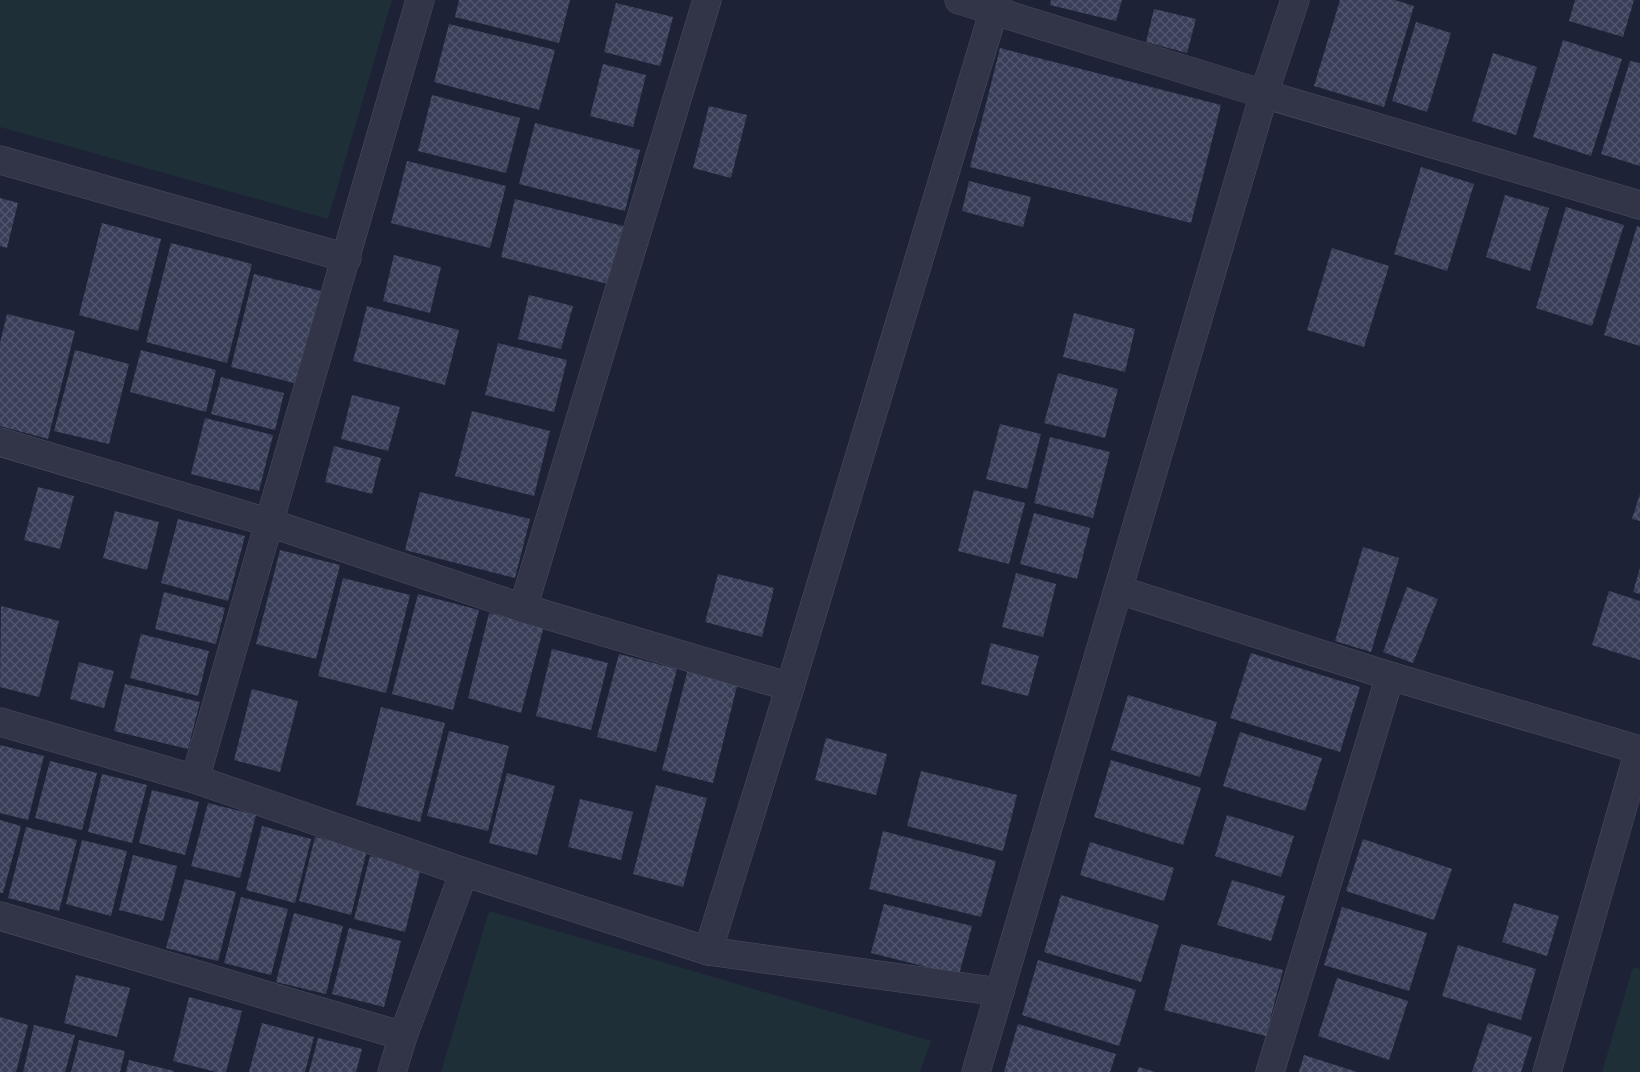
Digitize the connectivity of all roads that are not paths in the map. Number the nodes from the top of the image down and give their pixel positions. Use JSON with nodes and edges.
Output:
{"nodes":[{"id":1,"x":420,"y":0,"type":"edge"},
{"id":2,"x":707,"y":0,"type":"edge"},
{"id":3,"x":959,"y":0,"type":"edge"},
{"id":4,"x":1295,"y":0,"type":"edge"},
{"id":5,"x":995,"y":5,"type":"edge"},
{"id":6,"x":1264,"y":94,"type":"junction"},
{"id":7,"x":0,"y":160,"type":"edge"},
{"id":8,"x":1640,"y":205,"type":"edge"},
{"id":9,"x":347,"y":258,"type":"junction"},
{"id":10,"x":0,"y":442,"type":"edge"},
{"id":11,"x":267,"y":522,"type":"junction"},
{"id":12,"x":1119,"y":590,"type":"junction"},
{"id":13,"x":523,"y":608,"type":"junction"},
{"id":14,"x":1390,"y":676,"type":"junction"},
{"id":15,"x":790,"y":687,"type":"junction"},
{"id":16,"x":0,"y":722,"type":"edge"},
{"id":17,"x":1639,"y":750,"type":"edge"},
{"id":18,"x":194,"y":779,"type":"junction"},
{"id":19,"x":464,"y":872,"type":"junction"},
{"id":20,"x":0,"y":916,"type":"edge"},
{"id":21,"x":708,"y":952,"type":"junction"},
{"id":22,"x":1000,"y":992,"type":"junction"},
{"id":23,"x":403,"y":1036,"type":"junction"},
{"id":24,"x":392,"y":1072,"type":"edge"},
{"id":25,"x":976,"y":1072,"type":"edge"},
{"id":26,"x":1270,"y":1072,"type":"edge"},
{"id":27,"x":1547,"y":1072,"type":"edge"}],
"edges":[{"from":1,"to":9,"type":"street"},
{"from":2,"to":13,"type":"street"},
{"from":3,"to":5,"type":"street"},
{"from":4,"to":6,"type":"street"},
{"from":5,"to":6,"type":"street"},
{"from":5,"to":15,"type":"street"},
{"from":6,"to":8,"type":"street"},
{"from":6,"to":12,"type":"street"},
{"from":7,"to":9,"type":"street"},
{"from":9,"to":11,"type":"street"},
{"from":10,"to":11,"type":"street"},
{"from":11,"to":13,"type":"street"},
{"from":11,"to":18,"type":"street"},
{"from":12,"to":14,"type":"street"},
{"from":12,"to":22,"type":"street"},
{"from":13,"to":15,"type":"street"},
{"from":14,"to":17,"type":"street"},
{"from":14,"to":26,"type":"street"},
{"from":15,"to":21,"type":"street"},
{"from":16,"to":18,"type":"street"},
{"from":17,"to":27,"type":"street"},
{"from":18,"to":19,"type":"street"},
{"from":19,"to":21,"type":"street"},
{"from":19,"to":23,"type":"street"},
{"from":20,"to":23,"type":"street"},
{"from":21,"to":22,"type":"street"},
{"from":22,"to":25,"type":"street"},
{"from":23,"to":24,"type":"street"}]}
